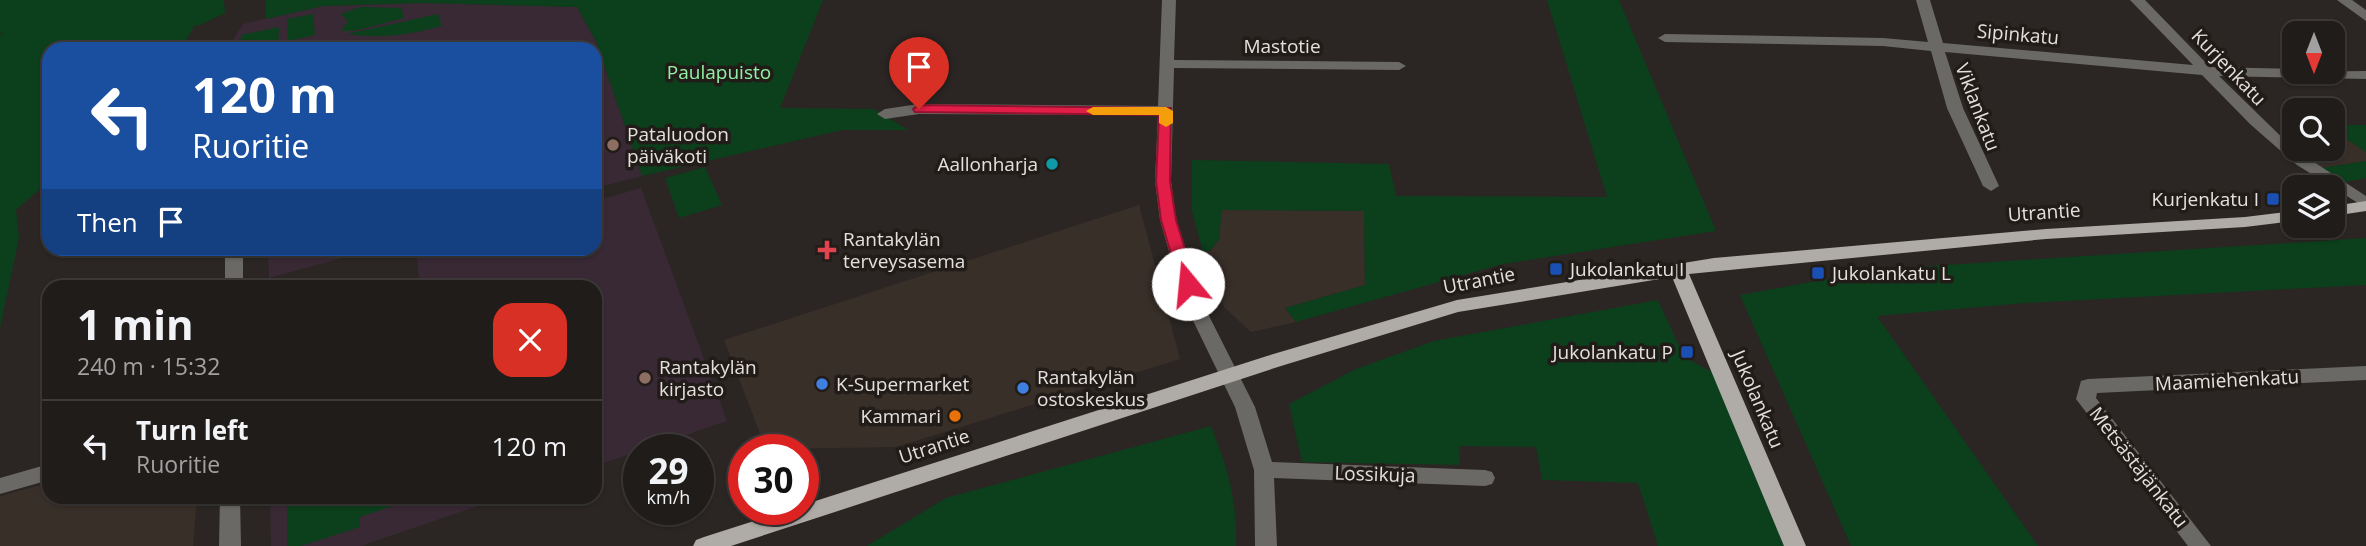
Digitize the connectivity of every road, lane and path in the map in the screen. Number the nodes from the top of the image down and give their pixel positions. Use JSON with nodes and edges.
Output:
{"nodes":[{"id":1,"x":1169,"y":0,"type":"edge"},
{"id":2,"x":1923,"y":0,"type":"edge"},
{"id":3,"x":2137,"y":0,"type":"edge"},
{"id":4,"x":2344,"y":0,"type":"edge"},
{"id":5,"x":2366,"y":17,"type":"edge"},
{"id":6,"x":1665,"y":38,"type":"dead end"},
{"id":7,"x":1935,"y":46,"type":"junction"},
{"id":8,"x":1166,"y":64,"type":"junction"},
{"id":9,"x":1399,"y":66,"type":"dead end"},
{"id":10,"x":2207,"y":71,"type":"junction"},
{"id":11,"x":2366,"y":75,"type":"edge"},
{"id":12,"x":1166,"y":111,"type":"junction"},
{"id":13,"x":885,"y":114,"type":"dead end"},
{"id":14,"x":1991,"y":186,"type":"dead end"},
{"id":15,"x":2366,"y":205,"type":"edge"},
{"id":16,"x":2345,"y":209,"type":"edge"},
{"id":17,"x":2282,"y":217,"type":"edge"},
{"id":18,"x":234,"y":256,"type":"edge"},
{"id":19,"x":1678,"y":269,"type":"junction"},
{"id":20,"x":234,"y":280,"type":"edge"},
{"id":21,"x":2366,"y":373,"type":"edge"},
{"id":22,"x":1230,"y":377,"type":"junction"},
{"id":23,"x":2088,"y":386,"type":"joint"},
{"id":24,"x":1264,"y":470,"type":"junction"},
{"id":25,"x":42,"y":474,"type":"edge"},
{"id":26,"x":1485,"y":478,"type":"dead end"},
{"id":27,"x":0,"y":486,"type":"edge"},
{"id":28,"x":230,"y":504,"type":"edge"},
{"id":29,"x":230,"y":546,"type":"edge"},
{"id":30,"x":704,"y":546,"type":"edge"},
{"id":31,"x":1266,"y":546,"type":"edge"},
{"id":32,"x":1795,"y":546,"type":"edge"},
{"id":33,"x":2200,"y":546,"type":"edge"}],
"edges":[{"from":1,"to":8,"type":"street"},
{"from":2,"to":7,"type":"street","name":"Viklankatu"},
{"from":3,"to":10,"type":"street","name":"Kurjenkatu"},
{"from":4,"to":5,"type":"street"},
{"from":6,"to":7,"type":"street","name":"Sipinkatu"},
{"from":7,"to":10,"type":"street","name":"Sipinkatu"},
{"from":7,"to":14,"type":"street","name":"Viklankatu"},
{"from":8,"to":9,"type":"street","name":"Mastotie"},
{"from":8,"to":12,"type":"street"},
{"from":10,"to":11,"type":"street","name":"Sipinkatu"},
{"from":10,"to":15,"type":"street","name":"Kurjenkatu"},
{"from":12,"to":13,"type":"street"},
{"from":12,"to":22,"type":"street"},
{"from":15,"to":16,"type":"main road"},
{"from":17,"to":19,"type":"main road","name":"Utrantie"},
{"from":18,"to":20,"type":"street"},
{"from":19,"to":22,"type":"main road","name":"Utrantie"},
{"from":19,"to":32,"type":"main road","name":"Jukolankatu"},
{"from":21,"to":23,"type":"street","name":"Maamiehenkatu"},
{"from":22,"to":24,"type":"street"},
{"from":22,"to":30,"type":"main road","name":"Utrantie"},
{"from":23,"to":33,"type":"street","name":"Metsästäjänkatu"},
{"from":24,"to":26,"type":"street","name":"Lossikuja"},
{"from":24,"to":31,"type":"street"},
{"from":25,"to":27,"type":"street"},
{"from":28,"to":29,"type":"street"}]}
